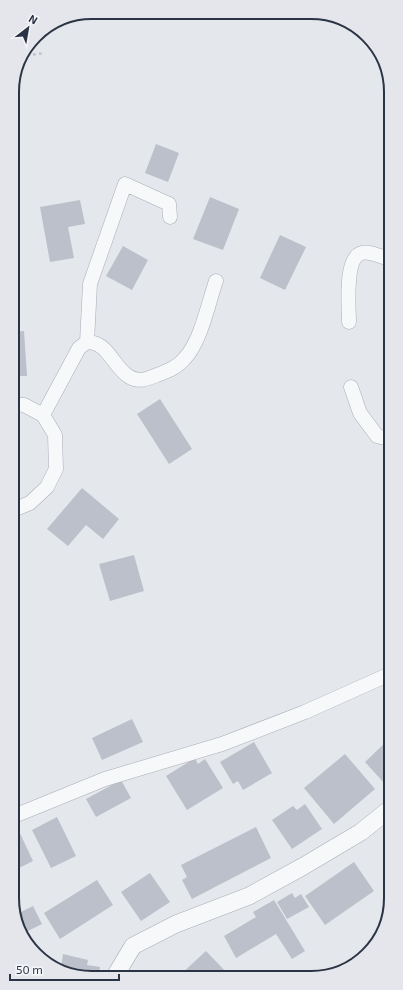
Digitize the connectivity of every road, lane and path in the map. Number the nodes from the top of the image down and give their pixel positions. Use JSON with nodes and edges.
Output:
{"nodes":[{"id":1,"x":45,"y":53,"type":"dead end"},
{"id":2,"x":29,"y":55,"type":"edge"},
{"id":3,"x":170,"y":217,"type":"dead end"},
{"id":4,"x":384,"y":258,"type":"edge"},
{"id":5,"x":216,"y":281,"type":"dead end"},
{"id":6,"x":349,"y":322,"type":"dead end"},
{"id":7,"x":87,"y":342,"type":"junction"},
{"id":8,"x":351,"y":387,"type":"dead end"},
{"id":9,"x":19,"y":405,"type":"edge"},
{"id":10,"x":42,"y":415,"type":"junction"},
{"id":11,"x":384,"y":438,"type":"edge"},
{"id":12,"x":19,"y":508,"type":"edge"},
{"id":13,"x":384,"y":677,"type":"edge"},
{"id":14,"x":19,"y":814,"type":"edge"},
{"id":15,"x":384,"y":814,"type":"edge"},
{"id":16,"x":118,"y":971,"type":"edge"}],
"edges":[{"from":1,"to":2,"type":"path"},
{"from":3,"to":7,"type":"street"},
{"from":4,"to":6,"type":"street"},
{"from":5,"to":7,"type":"street"},
{"from":7,"to":10,"type":"street"},
{"from":8,"to":11,"type":"street"},
{"from":9,"to":10,"type":"street"},
{"from":10,"to":12,"type":"street"},
{"from":13,"to":14,"type":"street"},
{"from":15,"to":16,"type":"street"}]}
